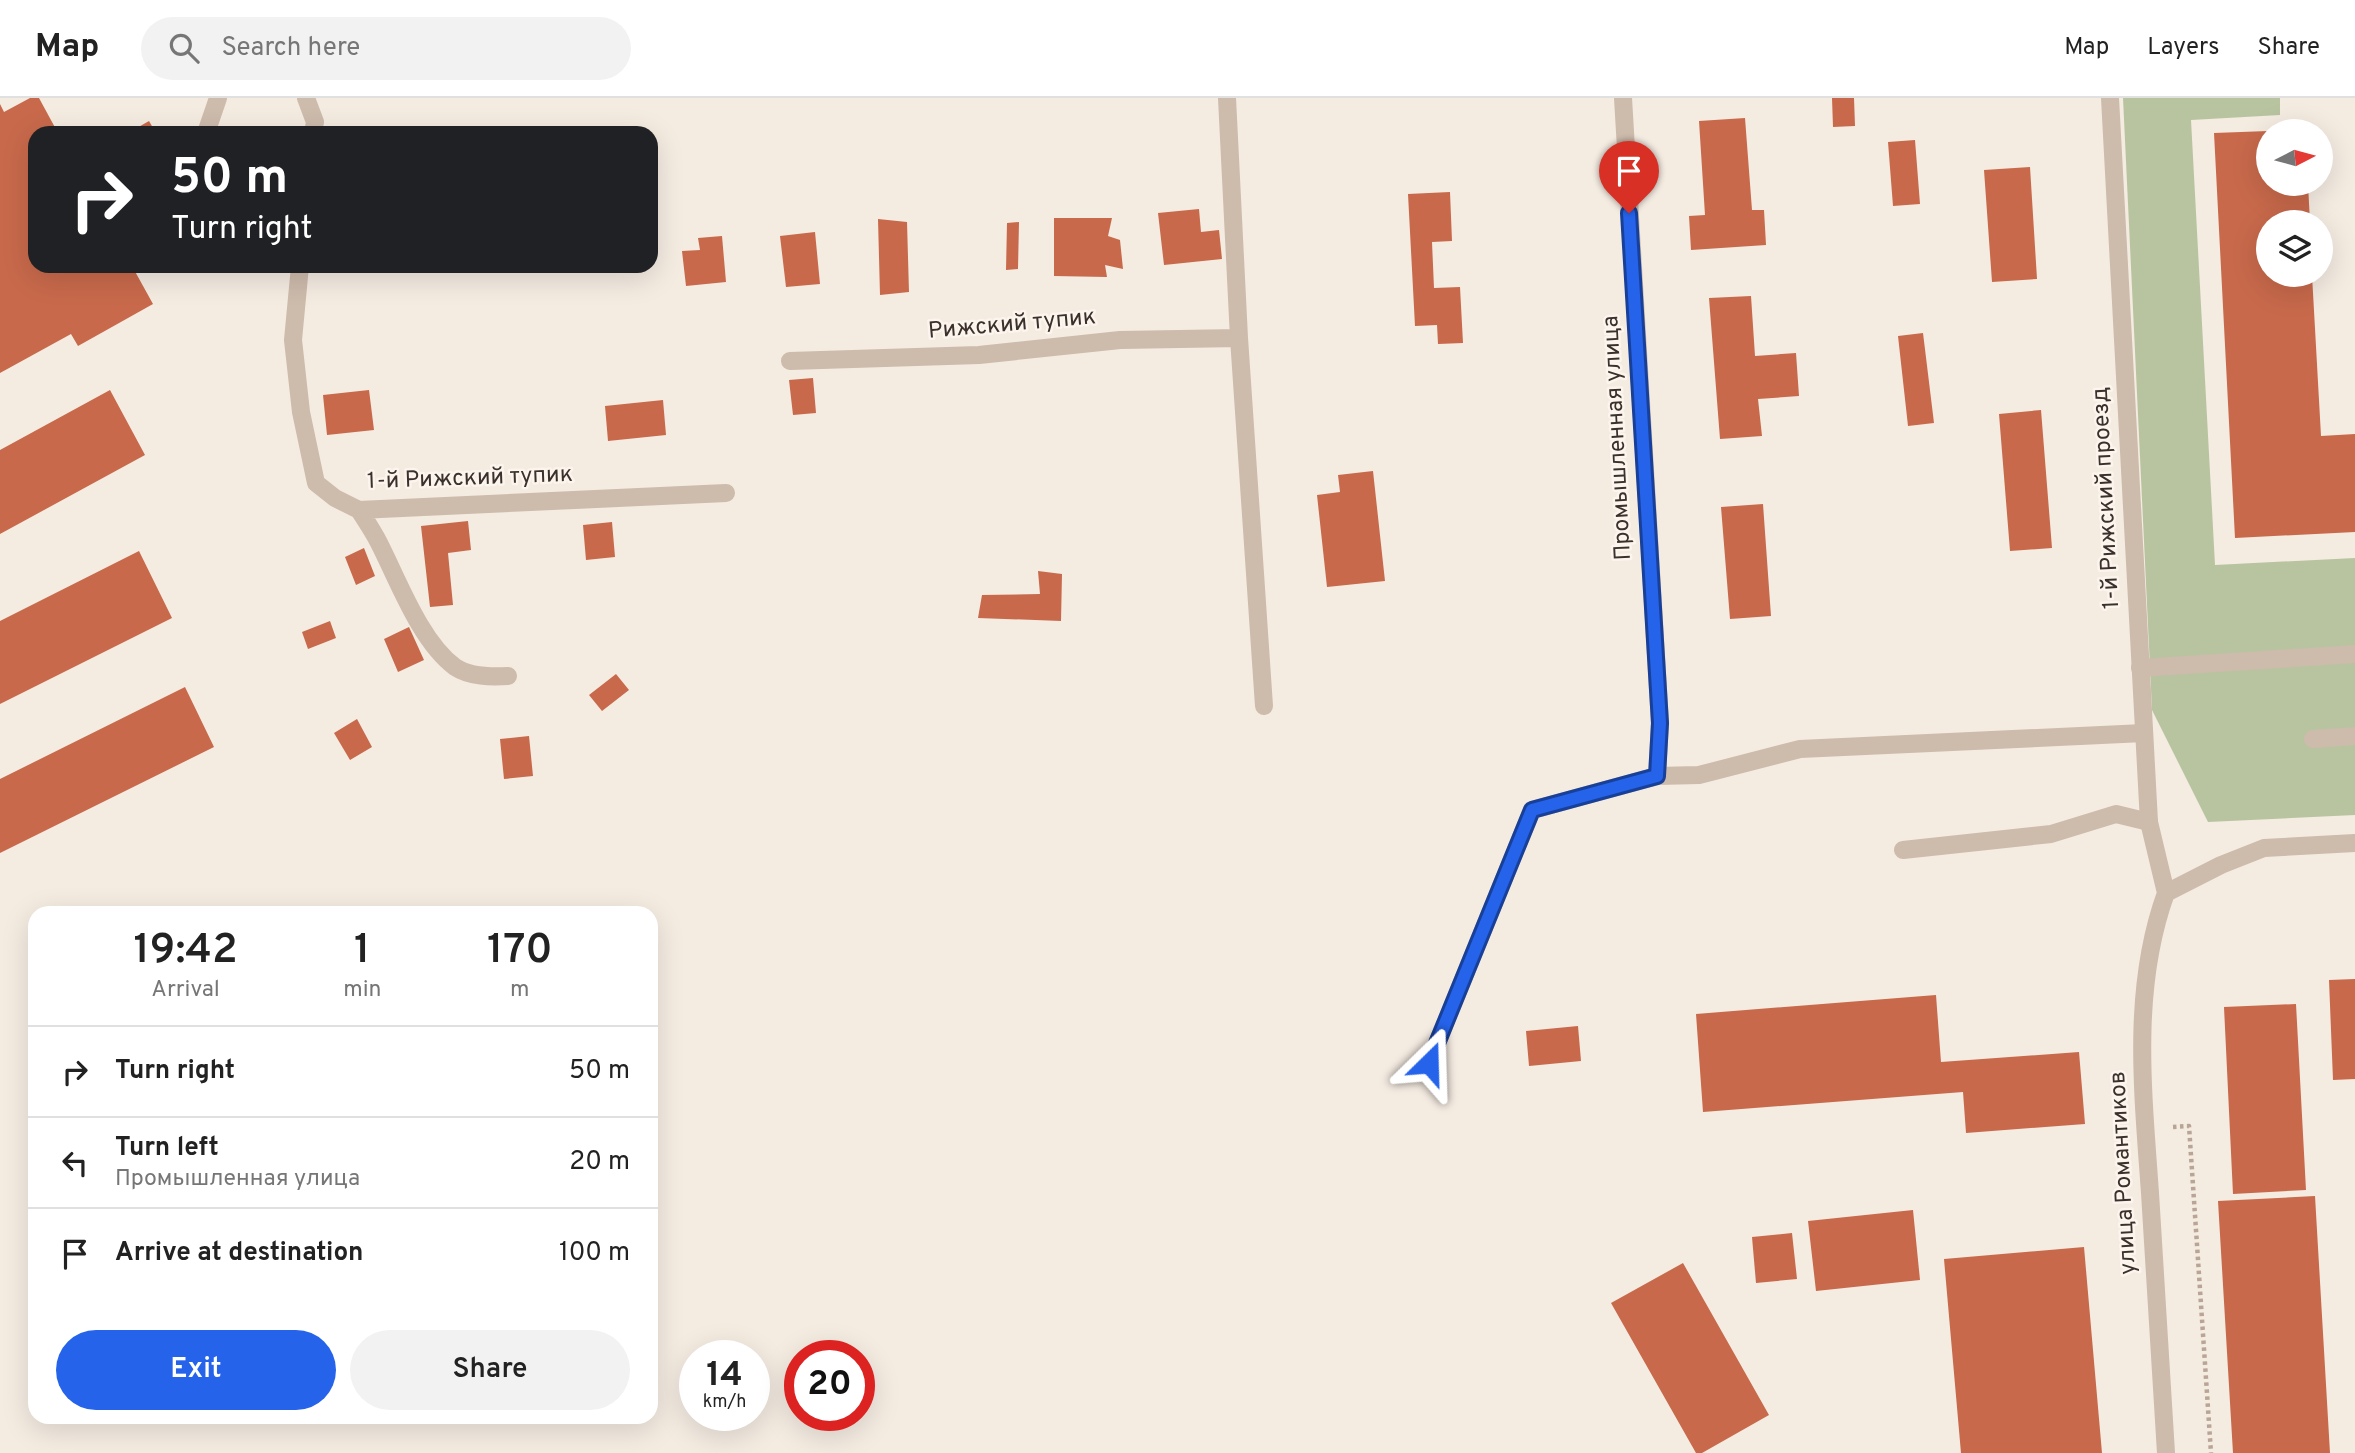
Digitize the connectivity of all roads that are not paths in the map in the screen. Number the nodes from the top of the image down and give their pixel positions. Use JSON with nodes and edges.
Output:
{"nodes":[{"id":1,"x":218,"y":98,"type":"edge"},
{"id":2,"x":306,"y":98,"type":"edge"},
{"id":3,"x":1227,"y":98,"type":"edge"},
{"id":4,"x":1623,"y":98,"type":"edge"},
{"id":5,"x":2110,"y":98,"type":"edge"},
{"id":6,"x":208,"y":126,"type":"edge"},
{"id":7,"x":314,"y":126,"type":"edge"},
{"id":8,"x":299,"y":273,"type":"edge"},
{"id":9,"x":1239,"y":338,"type":"junction"},
{"id":10,"x":790,"y":361,"type":"dead end"},
{"id":11,"x":726,"y":493,"type":"dead end"},
{"id":12,"x":359,"y":510,"type":"junction"},
{"id":13,"x":2355,"y":654,"type":"edge"},
{"id":14,"x":2140,"y":668,"type":"junction"},
{"id":15,"x":508,"y":676,"type":"dead end"},
{"id":16,"x":1264,"y":706,"type":"dead end"},
{"id":17,"x":2144,"y":733,"type":"junction"},
{"id":18,"x":2355,"y":736,"type":"edge"},
{"id":19,"x":2313,"y":739,"type":"dead end"},
{"id":20,"x":1657,"y":776,"type":"junction"},
{"id":21,"x":2149,"y":822,"type":"junction"},
{"id":22,"x":2355,"y":843,"type":"edge"},
{"id":23,"x":1903,"y":850,"type":"dead end"},
{"id":24,"x":2166,"y":893,"type":"junction"},
{"id":25,"x":1429,"y":1063,"type":"dead end"},
{"id":26,"x":2166,"y":1453,"type":"edge"}],
"edges":[{"from":1,"to":6,"type":"street"},
{"from":2,"to":7,"type":"street"},
{"from":3,"to":9,"type":"street"},
{"from":4,"to":20,"type":"street","name":"Промышленная улица"},
{"from":5,"to":14,"type":"street","name":"1-й Рижский проезд"},
{"from":8,"to":12,"type":"street","name":"1-й Рижский тупик"},
{"from":9,"to":10,"type":"street","name":"Рижский тупик"},
{"from":9,"to":16,"type":"street"},
{"from":11,"to":12,"type":"street","name":"1-й Рижский тупик"},
{"from":12,"to":15,"type":"street"},
{"from":13,"to":14,"type":"street"},
{"from":14,"to":17,"type":"street","name":"1-й Рижский проезд"},
{"from":17,"to":20,"type":"street"},
{"from":17,"to":21,"type":"street","name":"1-й Рижский проезд"},
{"from":18,"to":19,"type":"street"},
{"from":20,"to":25,"type":"street"},
{"from":21,"to":23,"type":"street"},
{"from":21,"to":24,"type":"street","name":"1-й Рижский проезд"},
{"from":22,"to":24,"type":"street"},
{"from":24,"to":26,"type":"street","name":"улица Романтиков"}]}
